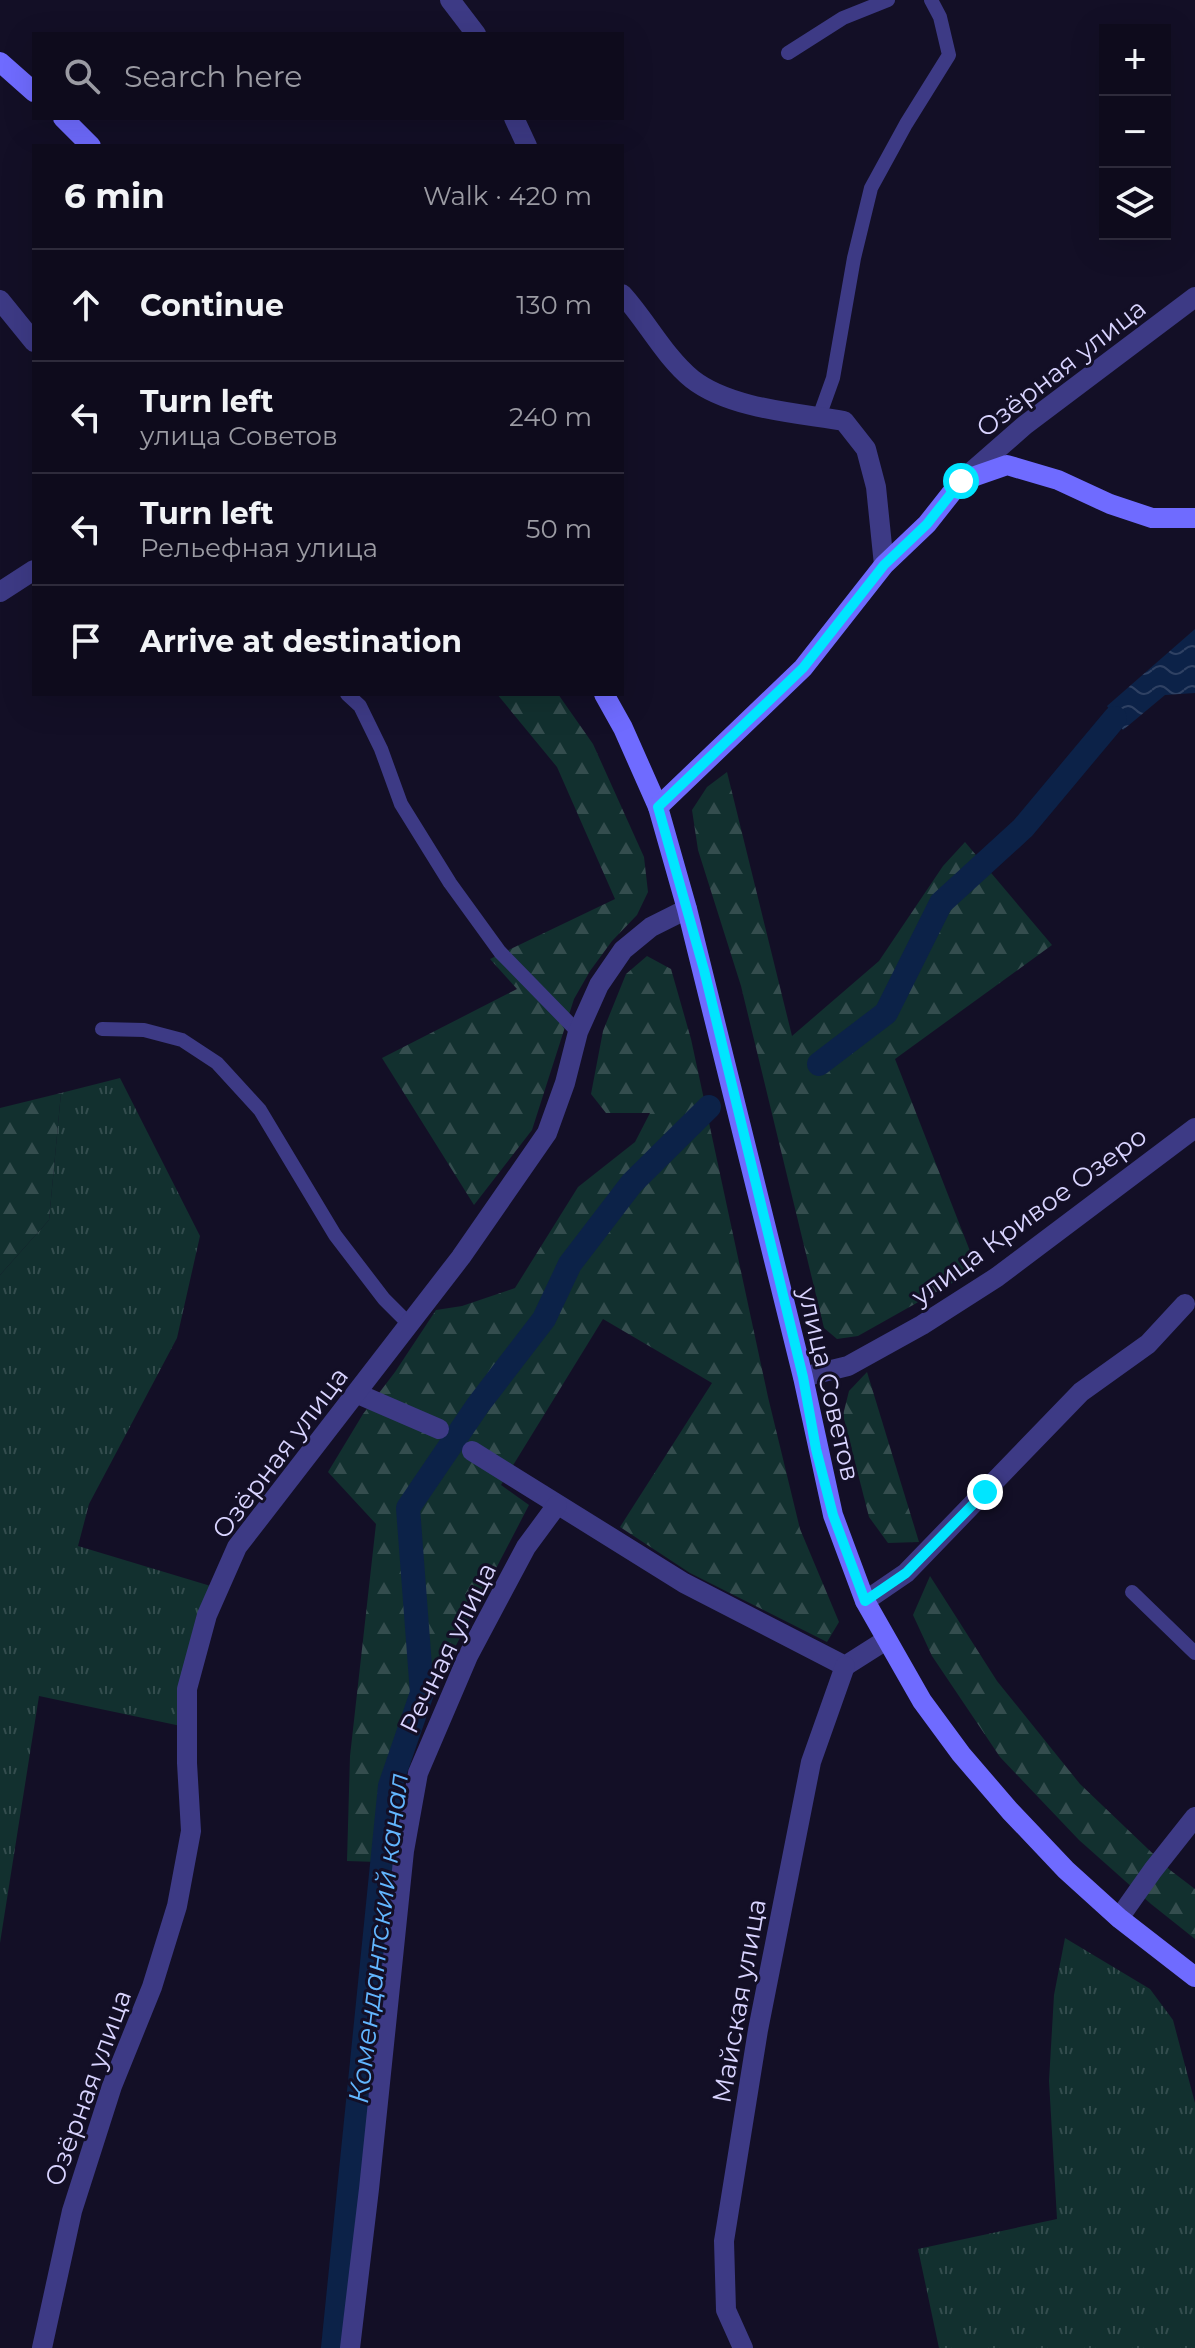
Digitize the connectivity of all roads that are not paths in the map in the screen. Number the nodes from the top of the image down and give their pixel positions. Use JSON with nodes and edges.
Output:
{"nodes":[{"id":1,"x":450,"y":0,"type":"edge"},
{"id":2,"x":888,"y":0,"type":"edge"},
{"id":3,"x":931,"y":0,"type":"edge"},
{"id":4,"x":474,"y":32,"type":"edge"},
{"id":5,"x":788,"y":53,"type":"dead end"},
{"id":6,"x":0,"y":62,"type":"edge"},
{"id":7,"x":32,"y":90,"type":"edge"},
{"id":8,"x":65,"y":120,"type":"edge"},
{"id":9,"x":515,"y":120,"type":"edge"},
{"id":10,"x":89,"y":144,"type":"edge"},
{"id":11,"x":526,"y":144,"type":"edge"},
{"id":12,"x":624,"y":296,"type":"edge"},
{"id":13,"x":1195,"y":297,"type":"edge"},
{"id":14,"x":0,"y":300,"type":"edge"},
{"id":15,"x":32,"y":340,"type":"edge"},
{"id":16,"x":819,"y":417,"type":"junction"},
{"id":17,"x":961,"y":481,"type":"junction"},
{"id":18,"x":1195,"y":518,"type":"edge"},
{"id":19,"x":884,"y":565,"type":"junction"},
{"id":20,"x":32,"y":571,"type":"edge"},
{"id":21,"x":0,"y":592,"type":"edge"},
{"id":22,"x":349,"y":696,"type":"edge"},
{"id":23,"x":605,"y":696,"type":"edge"},
{"id":24,"x":658,"y":807,"type":"junction"},
{"id":25,"x":687,"y":909,"type":"junction"},
{"id":26,"x":102,"y":1029,"type":"dead end"},
{"id":27,"x":578,"y":1032,"type":"junction"},
{"id":28,"x":1195,"y":1128,"type":"edge"},
{"id":29,"x":1185,"y":1304,"type":"dead end"},
{"id":30,"x":409,"y":1324,"type":"junction"},
{"id":31,"x":803,"y":1377,"type":"junction"},
{"id":32,"x":358,"y":1394,"type":"junction"},
{"id":33,"x":439,"y":1429,"type":"dead end"},
{"id":34,"x":472,"y":1451,"type":"dead end"},
{"id":35,"x":557,"y":1505,"type":"junction"},
{"id":36,"x":1132,"y":1592,"type":"dead end"},
{"id":37,"x":865,"y":1601,"type":"junction"},
{"id":38,"x":886,"y":1640,"type":"junction"},
{"id":39,"x":1195,"y":1653,"type":"edge"},
{"id":40,"x":845,"y":1666,"type":"junction"},
{"id":41,"x":1195,"y":1817,"type":"edge"},
{"id":42,"x":1119,"y":1918,"type":"junction"},
{"id":43,"x":1195,"y":1977,"type":"edge"},
{"id":44,"x":42,"y":2348,"type":"edge"},
{"id":45,"x":350,"y":2348,"type":"edge"},
{"id":46,"x":743,"y":2348,"type":"edge"}],
"edges":[{"from":1,"to":4,"type":"street"},
{"from":2,"to":5,"type":"lane"},
{"from":3,"to":16,"type":"lane"},
{"from":6,"to":7,"type":"main road"},
{"from":8,"to":10,"type":"main road"},
{"from":9,"to":11,"type":"street"},
{"from":12,"to":16,"type":"street"},
{"from":13,"to":17,"type":"street","name":"Озёрная улица"},
{"from":14,"to":15,"type":"street"},
{"from":16,"to":19,"type":"street"},
{"from":17,"to":18,"type":"main road"},
{"from":17,"to":19,"type":"main road"},
{"from":19,"to":24,"type":"main road"},
{"from":20,"to":21,"type":"street"},
{"from":22,"to":27,"type":"lane"},
{"from":23,"to":24,"type":"main road","name":"улица Советов"},
{"from":24,"to":25,"type":"main road","name":"улица Советов"},
{"from":25,"to":27,"type":"street","name":"Озёрная улица"},
{"from":25,"to":31,"type":"main road","name":"улица Советов"},
{"from":26,"to":30,"type":"lane"},
{"from":27,"to":30,"type":"street","name":"Озёрная улица"},
{"from":28,"to":31,"type":"street","name":"улица Кривое Озеро"},
{"from":29,"to":37,"type":"street"},
{"from":30,"to":32,"type":"street","name":"Озёрная улица"},
{"from":31,"to":37,"type":"main road","name":"улица Советов"},
{"from":32,"to":33,"type":"street"},
{"from":32,"to":44,"type":"street","name":"Озёрная улица"},
{"from":34,"to":35,"type":"street"},
{"from":35,"to":40,"type":"street"},
{"from":35,"to":45,"type":"street","name":"Речная улица"},
{"from":36,"to":39,"type":"lane"},
{"from":37,"to":38,"type":"main road","name":"улица Советов"},
{"from":38,"to":40,"type":"street"},
{"from":38,"to":42,"type":"main road","name":"улица Советов"},
{"from":40,"to":46,"type":"street","name":"Майская улица"},
{"from":41,"to":42,"type":"street"},
{"from":42,"to":43,"type":"main road","name":"улица Советов"}]}
